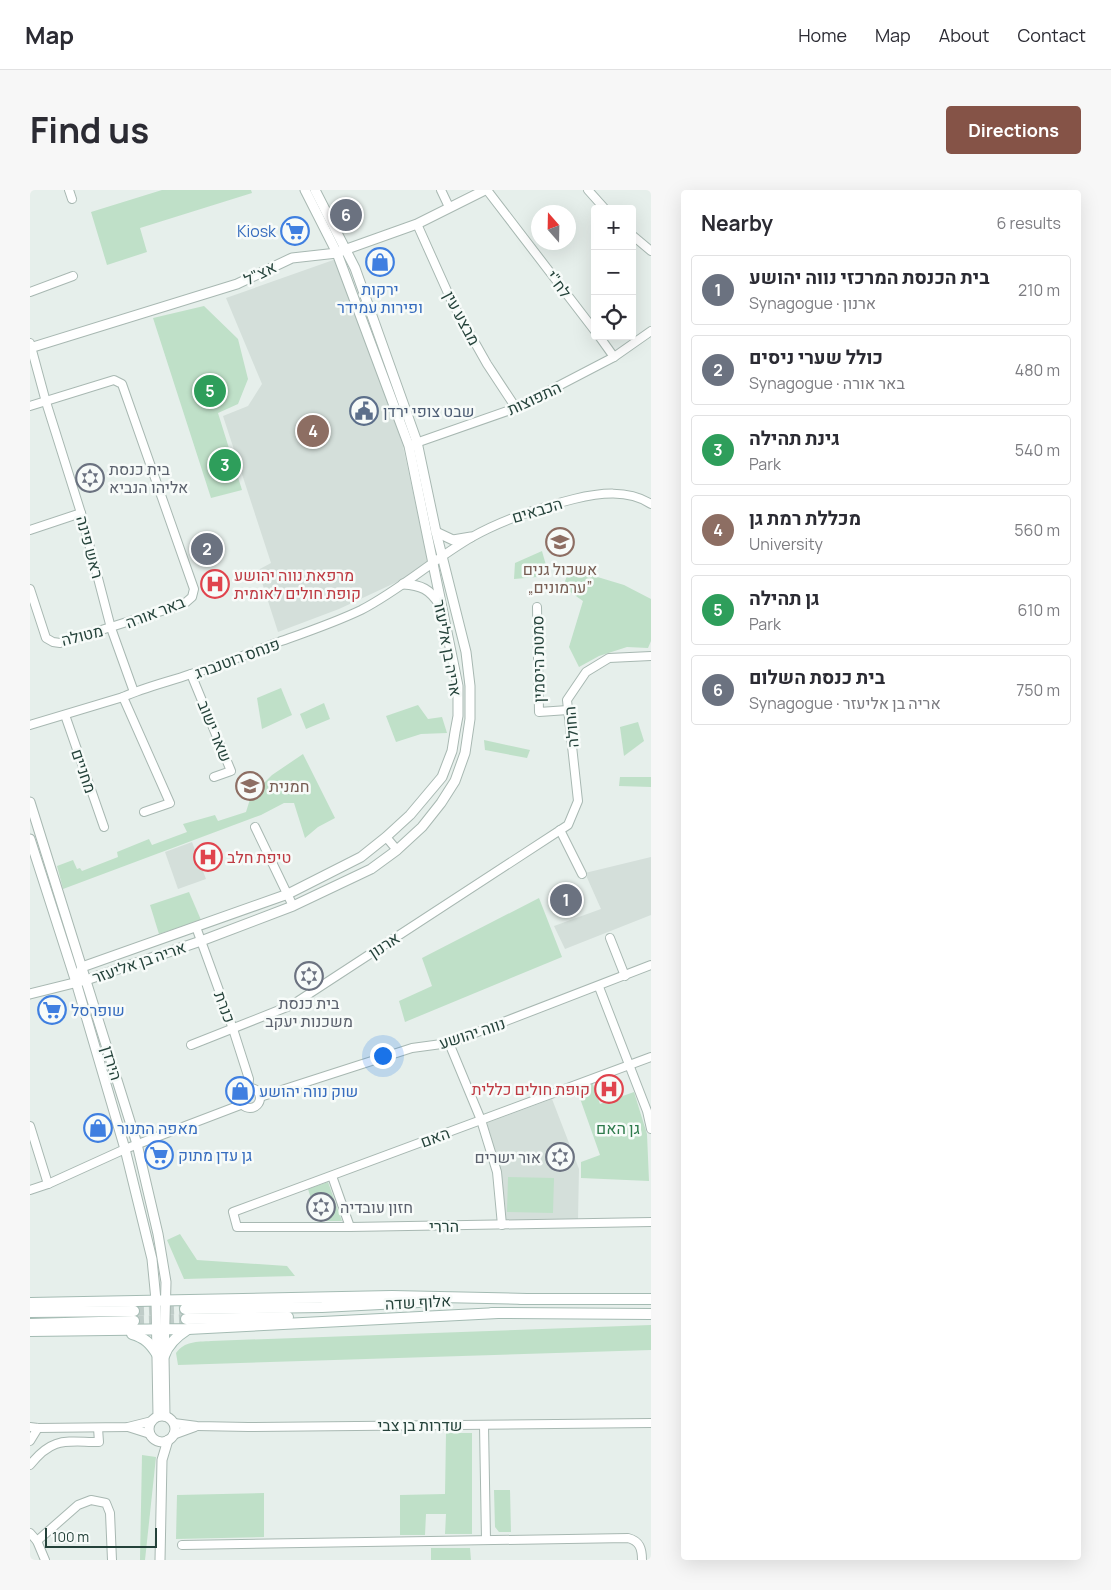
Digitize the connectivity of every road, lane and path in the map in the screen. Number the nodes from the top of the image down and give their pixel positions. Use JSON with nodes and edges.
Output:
{"nodes":[{"id":1,"x":69,"y":190,"type":"edge"},
{"id":2,"x":305,"y":190,"type":"edge"},
{"id":3,"x":315,"y":190,"type":"edge"},
{"id":4,"x":441,"y":190,"type":"edge"},
{"id":5,"x":486,"y":190,"type":"edge"},
{"id":6,"x":588,"y":190,"type":"edge"},
{"id":7,"x":72,"y":199,"type":"dead end"},
{"id":8,"x":601,"y":205,"type":"edge"},
{"id":9,"x":449,"y":207,"type":"junction"},
{"id":10,"x":417,"y":224,"type":"junction"},
{"id":11,"x":636,"y":238,"type":"edge"},
{"id":12,"x":347,"y":250,"type":"junction"},
{"id":13,"x":651,"y":251,"type":"edge"},
{"id":14,"x":337,"y":253,"type":"junction"},
{"id":15,"x":74,"y":276,"type":"dead end"},
{"id":16,"x":30,"y":292,"type":"edge"},
{"id":17,"x":591,"y":326,"type":"edge"},
{"id":18,"x":651,"y":331,"type":"edge"},
{"id":19,"x":602,"y":340,"type":"edge"},
{"id":20,"x":31,"y":346,"type":"edge"},
{"id":21,"x":614,"y":357,"type":"junction"},
{"id":22,"x":46,"y":402,"type":"junction"},
{"id":23,"x":30,"y":406,"type":"edge"},
{"id":24,"x":516,"y":408,"type":"junction"},
{"id":25,"x":413,"y":444,"type":"junction"},
{"id":26,"x":651,"y":504,"type":"edge"},
{"id":27,"x":81,"y":513,"type":"junction"},
{"id":28,"x":30,"y":530,"type":"edge"},
{"id":29,"x":436,"y":532,"type":"junction"},
{"id":30,"x":472,"y":538,"type":"junction"},
{"id":31,"x":443,"y":556,"type":"junction"},
{"id":32,"x":433,"y":564,"type":"junction"},
{"id":33,"x":403,"y":584,"type":"junction"},
{"id":34,"x":30,"y":589,"type":"edge"},
{"id":35,"x":537,"y":607,"type":"dead end"},
{"id":36,"x":443,"y":610,"type":"junction"},
{"id":37,"x":111,"y":628,"type":"junction"},
{"id":38,"x":651,"y":656,"type":"edge"},
{"id":39,"x":191,"y":674,"type":"junction"},
{"id":40,"x":134,"y":692,"type":"junction"},
{"id":41,"x":123,"y":697,"type":"junction"},
{"id":42,"x":568,"y":710,"type":"junction"},
{"id":43,"x":65,"y":715,"type":"junction"},
{"id":44,"x":30,"y":725,"type":"edge"},
{"id":45,"x":214,"y":777,"type":"dead end"},
{"id":46,"x":30,"y":802,"type":"edge"},
{"id":47,"x":144,"y":812,"type":"dead end"},
{"id":48,"x":568,"y":825,"type":"joint"},
{"id":49,"x":104,"y":827,"type":"dead end"},
{"id":50,"x":255,"y":827,"type":"dead end"},
{"id":51,"x":560,"y":830,"type":"junction"},
{"id":52,"x":386,"y":837,"type":"junction"},
{"id":53,"x":30,"y":838,"type":"edge"},
{"id":54,"x":397,"y":850,"type":"junction"},
{"id":55,"x":582,"y":874,"type":"dead end"},
{"id":56,"x":288,"y":894,"type":"junction"},
{"id":57,"x":293,"y":906,"type":"junction"},
{"id":58,"x":196,"y":927,"type":"junction"},
{"id":59,"x":610,"y":938,"type":"dead end"},
{"id":60,"x":201,"y":940,"type":"junction"},
{"id":61,"x":651,"y":965,"type":"edge"},
{"id":62,"x":82,"y":966,"type":"junction"},
{"id":63,"x":625,"y":976,"type":"junction"},
{"id":64,"x":86,"y":980,"type":"junction"},
{"id":65,"x":76,"y":982,"type":"junction"},
{"id":66,"x":599,"y":986,"type":"junction"},
{"id":67,"x":30,"y":994,"type":"edge"},
{"id":68,"x":233,"y":1029,"type":"junction"},
{"id":69,"x":450,"y":1044,"type":"junction"},
{"id":70,"x":191,"y":1045,"type":"dead end"},
{"id":71,"x":651,"y":1057,"type":"edge"},
{"id":72,"x":629,"y":1066,"type":"junction"},
{"id":73,"x":248,"y":1088,"type":"junction"},
{"id":74,"x":260,"y":1097,"type":"junction"},
{"id":75,"x":243,"y":1104,"type":"junction"},
{"id":76,"x":481,"y":1120,"type":"junction"},
{"id":77,"x":30,"y":1126,"type":"edge"},
{"id":78,"x":651,"y":1129,"type":"edge"},
{"id":79,"x":137,"y":1144,"type":"junction"},
{"id":80,"x":125,"y":1149,"type":"junction"},
{"id":81,"x":332,"y":1176,"type":"junction"},
{"id":82,"x":48,"y":1184,"type":"junction"},
{"id":83,"x":30,"y":1190,"type":"edge"},
{"id":84,"x":651,"y":1222,"type":"edge"},
{"id":85,"x":502,"y":1225,"type":"junction"},
{"id":86,"x":237,"y":1227,"type":"joint"},
{"id":87,"x":350,"y":1227,"type":"junction"},
{"id":88,"x":161,"y":1299,"type":"junction"},
{"id":89,"x":527,"y":1299,"type":"junction"},
{"id":90,"x":651,"y":1299,"type":"edge"},
{"id":91,"x":30,"y":1302,"type":"edge"},
{"id":92,"x":30,"y":1312,"type":"edge"},
{"id":93,"x":651,"y":1314,"type":"edge"},
{"id":94,"x":187,"y":1319,"type":"junction"},
{"id":95,"x":30,"y":1324,"type":"edge"},
{"id":96,"x":161,"y":1330,"type":"junction"},
{"id":97,"x":30,"y":1331,"type":"edge"},
{"id":98,"x":119,"y":1331,"type":"junction"},
{"id":99,"x":161,"y":1355,"type":"junction"},
{"id":100,"x":158,"y":1418,"type":"junction"},
{"id":101,"x":174,"y":1424,"type":"junction"},
{"id":102,"x":648,"y":1424,"type":"edge"},
{"id":103,"x":484,"y":1425,"type":"junction"},
{"id":104,"x":197,"y":1426,"type":"junction"},
{"id":105,"x":128,"y":1427,"type":"junction"},
{"id":106,"x":34,"y":1428,"type":"edge"},
{"id":107,"x":98,"y":1428,"type":"junction"},
{"id":108,"x":151,"y":1436,"type":"junction"},
{"id":109,"x":171,"y":1437,"type":"junction"},
{"id":110,"x":30,"y":1441,"type":"edge"},
{"id":111,"x":162,"y":1460,"type":"junction"},
{"id":112,"x":30,"y":1465,"type":"edge"},
{"id":113,"x":30,"y":1533,"type":"edge"},
{"id":114,"x":486,"y":1540,"type":"junction"},
{"id":115,"x":37,"y":1542,"type":"junction"},
{"id":116,"x":182,"y":1545,"type":"dead end"},
{"id":117,"x":44,"y":1560,"type":"edge"},
{"id":118,"x":112,"y":1560,"type":"edge"},
{"id":119,"x":160,"y":1560,"type":"edge"},
{"id":120,"x":642,"y":1560,"type":"edge"}],
"edges":[{"from":1,"to":7,"type":"street"},
{"from":2,"to":14,"type":"street","name":"אריה בן אליעזר"},
{"from":3,"to":12,"type":"street","name":"אריה בן אליעזר"},
{"from":4,"to":9,"type":"street"},
{"from":5,"to":9,"type":"street","name":"אצ\"ל"},
{"from":5,"to":17,"type":"street","name":"לח\"י"},
{"from":6,"to":8,"type":"street"},
{"from":9,"to":10,"type":"street","name":"אצ\"ל"},
{"from":10,"to":12,"type":"street","name":"אצ\"ל"},
{"from":10,"to":24,"type":"street","name":"מבצע עין"},
{"from":11,"to":13,"type":"street"},
{"from":12,"to":14,"type":"street","name":"אצ\"ל"},
{"from":12,"to":25,"type":"street","name":"אריה בן אליעזר"},
{"from":14,"to":20,"type":"street","name":"אצ\"ל"},
{"from":14,"to":25,"type":"street","name":"אריה בן אליעזר"},
{"from":15,"to":16,"type":"street"},
{"from":18,"to":21,"type":"street","name":"התפוצות"},
{"from":19,"to":21,"type":"street"},
{"from":20,"to":22,"type":"street","name":"ראש פינה"},
{"from":21,"to":24,"type":"street","name":"התפוצות"},
{"from":22,"to":23,"type":"street"},
{"from":22,"to":27,"type":"street","name":"ראש פינה"},
{"from":22,"to":37,"type":"street","name":"באר אורה"},
{"from":24,"to":25,"type":"street","name":"התפוצות"},
{"from":25,"to":29,"type":"street","name":"אריה בן אליעזר"},
{"from":25,"to":32,"type":"street","name":"אריה בן אליעזר"},
{"from":26,"to":30,"type":"street","name":"הכבאים"},
{"from":27,"to":28,"type":"street"},
{"from":27,"to":37,"type":"street","name":"ראש פינה"},
{"from":29,"to":30,"type":"street"},
{"from":29,"to":31,"type":"street","name":"אריה בן אליעזר"},
{"from":30,"to":31,"type":"street","name":"הכבאים"},
{"from":31,"to":32,"type":"street","name":"הכבאים"},
{"from":31,"to":54,"type":"street","name":"אריה בן אליעזר"},
{"from":32,"to":33,"type":"street","name":"פנחס רוטנברג"},
{"from":32,"to":36,"type":"street","name":"אריה בן אליעזר"},
{"from":33,"to":36,"type":"street"},
{"from":33,"to":39,"type":"street","name":"פנחס רוטנברג"},
{"from":34,"to":37,"type":"street","name":"מטולה"},
{"from":35,"to":42,"type":"street","name":"סמטת היסמין"},
{"from":36,"to":52,"type":"street","name":"אריה בן אליעזר"},
{"from":37,"to":40,"type":"street","name":"ראש פינה"},
{"from":38,"to":42,"type":"street","name":"החולה"},
{"from":39,"to":40,"type":"street","name":"פנחס רוטנברג"},
{"from":39,"to":45,"type":"street","name":"שאר ישוב"},
{"from":40,"to":41,"type":"street","name":"פנחס רוטנברג"},
{"from":41,"to":43,"type":"street","name":"פנחס רוטנברג"},
{"from":41,"to":47,"type":"street"},
{"from":42,"to":48,"type":"street","name":"החולה"},
{"from":43,"to":44,"type":"street","name":"פנחס רוטנברג"},
{"from":43,"to":49,"type":"street","name":"מחניים"},
{"from":46,"to":62,"type":"street","name":"הירדן"},
{"from":48,"to":51,"type":"street","name":"ארנון"},
{"from":50,"to":56,"type":"street"},
{"from":51,"to":55,"type":"street"},
{"from":51,"to":68,"type":"street","name":"ארנון"},
{"from":52,"to":54,"type":"street"},
{"from":52,"to":56,"type":"street","name":"אריה בן אליעזר"},
{"from":53,"to":65,"type":"street","name":"הירדן"},
{"from":54,"to":57,"type":"street","name":"אריה בן אליעזר"},
{"from":56,"to":57,"type":"street"},
{"from":56,"to":58,"type":"street","name":"אריה בן אליעזר"},
{"from":57,"to":60,"type":"street","name":"אריה בן אליעזר"},
{"from":58,"to":60,"type":"street","name":"כנרת"},
{"from":58,"to":62,"type":"street","name":"אריה בן אליעזר"},
{"from":59,"to":63,"type":"street"},
{"from":60,"to":64,"type":"street","name":"אריה בן אליעזר"},
{"from":60,"to":68,"type":"street","name":"כנרת"},
{"from":61,"to":63,"type":"street","name":"נווה יהושע"},
{"from":62,"to":64,"type":"street","name":"הירדן"},
{"from":62,"to":65,"type":"street","name":"אריה בן אליעזר"},
{"from":63,"to":66,"type":"street","name":"נווה יהושע"},
{"from":64,"to":65,"type":"street","name":"אריה בן אליעזר"},
{"from":64,"to":79,"type":"street","name":"הירדן"},
{"from":65,"to":67,"type":"street"},
{"from":65,"to":80,"type":"street","name":"הירדן"},
{"from":66,"to":69,"type":"street","name":"נווה יהושע"},
{"from":66,"to":72,"type":"street"},
{"from":68,"to":70,"type":"street","name":"ארנון"},
{"from":68,"to":73,"type":"street","name":"כנרת"},
{"from":69,"to":74,"type":"street","name":"נווה יהושע"},
{"from":69,"to":76,"type":"street"},
{"from":71,"to":72,"type":"street","name":"האם"},
{"from":72,"to":76,"type":"street","name":"האם"},
{"from":72,"to":78,"type":"street"},
{"from":73,"to":74,"type":"street"},
{"from":73,"to":75,"type":"street"},
{"from":74,"to":75,"type":"street"},
{"from":75,"to":79,"type":"street"},
{"from":76,"to":81,"type":"street","name":"האם"},
{"from":76,"to":85,"type":"street"},
{"from":77,"to":82,"type":"street"},
{"from":79,"to":80,"type":"street"},
{"from":79,"to":88,"type":"street","name":"הירדן"},
{"from":80,"to":82,"type":"street"},
{"from":80,"to":88,"type":"street","name":"הירדן"},
{"from":81,"to":86,"type":"street","name":"האם"},
{"from":81,"to":87,"type":"street"},
{"from":82,"to":83,"type":"street"},
{"from":84,"to":85,"type":"street","name":"הררי"},
{"from":85,"to":87,"type":"street","name":"הררי"},
{"from":86,"to":87,"type":"street","name":"הררי"},
{"from":88,"to":89,"type":"main road"},
{"from":88,"to":91,"type":"main road"},
{"from":88,"to":96,"type":"street","name":"הירדן"},
{"from":89,"to":90,"type":"main road","name":"אלוף שדה"},
{"from":89,"to":94,"type":"main road","name":"אלוף שדה"},
{"from":92,"to":95,"type":"main road"},
{"from":93,"to":94,"type":"main road"},
{"from":94,"to":96,"type":"main road"},
{"from":94,"to":99,"type":"main road"},
{"from":96,"to":98,"type":"main road"},
{"from":96,"to":99,"type":"street","name":"הירדן"},
{"from":97,"to":98,"type":"main road"},
{"from":98,"to":99,"type":"main road"},
{"from":99,"to":100,"type":"street","name":"הירדן"},
{"from":100,"to":101,"type":"street"},
{"from":100,"to":105,"type":"street"},
{"from":100,"to":108,"type":"street"},
{"from":101,"to":104,"type":"street","name":"שדרות בן צבי"},
{"from":101,"to":109,"type":"street"},
{"from":102,"to":103,"type":"street","name":"שדרות בן צבי"},
{"from":103,"to":104,"type":"street","name":"שדרות בן צבי"},
{"from":103,"to":114,"type":"street"},
{"from":104,"to":109,"type":"street","name":"שדרות בן צבי"},
{"from":105,"to":107,"type":"street"},
{"from":105,"to":108,"type":"street"},
{"from":106,"to":107,"type":"street"},
{"from":106,"to":110,"type":"street"},
{"from":107,"to":112,"type":"street"},
{"from":108,"to":109,"type":"street"},
{"from":108,"to":111,"type":"street"},
{"from":109,"to":111,"type":"street"},
{"from":111,"to":119,"type":"street"},
{"from":113,"to":115,"type":"street"},
{"from":114,"to":116,"type":"street"},
{"from":114,"to":120,"type":"street"},
{"from":115,"to":117,"type":"street"},
{"from":115,"to":118,"type":"street"}]}
